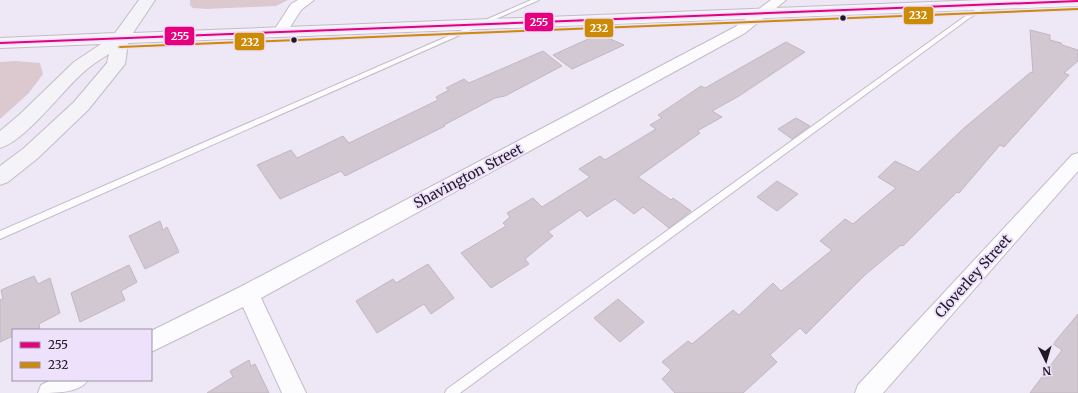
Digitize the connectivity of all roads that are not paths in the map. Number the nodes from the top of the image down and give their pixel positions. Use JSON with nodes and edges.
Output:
{"nodes":[{"id":1,"x":147,"y":0,"type":"edge"},
{"id":2,"x":307,"y":0,"type":"edge"},
{"id":3,"x":536,"y":0,"type":"edge"},
{"id":4,"x":780,"y":0,"type":"edge"},
{"id":5,"x":1078,"y":2,"type":"edge"},
{"id":6,"x":991,"y":3,"type":"edge"},
{"id":7,"x":763,"y":12,"type":"junction"},
{"id":8,"x":480,"y":24,"type":"junction"},
{"id":9,"x":280,"y":32,"type":"junction"},
{"id":10,"x":120,"y":39,"type":"junction"},
{"id":11,"x":0,"y":43,"type":"edge"},
{"id":12,"x":0,"y":141,"type":"edge"},
{"id":13,"x":1078,"y":159,"type":"edge"},
{"id":14,"x":0,"y":177,"type":"edge"},
{"id":15,"x":0,"y":235,"type":"edge"},
{"id":16,"x":248,"y":294,"type":"junction"},
{"id":17,"x":152,"y":342,"type":"edge"},
{"id":18,"x":74,"y":381,"type":"edge"},
{"id":19,"x":50,"y":393,"type":"edge"},
{"id":20,"x":294,"y":393,"type":"edge"},
{"id":21,"x":451,"y":393,"type":"edge"},
{"id":22,"x":867,"y":393,"type":"edge"}],
"edges":[{"from":1,"to":10,"type":"main road"},
{"from":2,"to":9,"type":"street"},
{"from":3,"to":8,"type":"lane"},
{"from":4,"to":7,"type":"street","name":"Shavington Street"},
{"from":5,"to":6,"type":"main road"},
{"from":6,"to":7,"type":"main road"},
{"from":6,"to":21,"type":"lane"},
{"from":7,"to":8,"type":"main road"},
{"from":7,"to":16,"type":"street","name":"Shavington Street"},
{"from":8,"to":9,"type":"main road"},
{"from":8,"to":15,"type":"lane"},
{"from":9,"to":10,"type":"main road"},
{"from":10,"to":11,"type":"main road"},
{"from":10,"to":12,"type":"main road"},
{"from":10,"to":14,"type":"main road"},
{"from":13,"to":22,"type":"street","name":"Cloverley Street"},
{"from":16,"to":17,"type":"street","name":"Shavington Street"},
{"from":16,"to":20,"type":"street"},
{"from":18,"to":19,"type":"street"}]}
